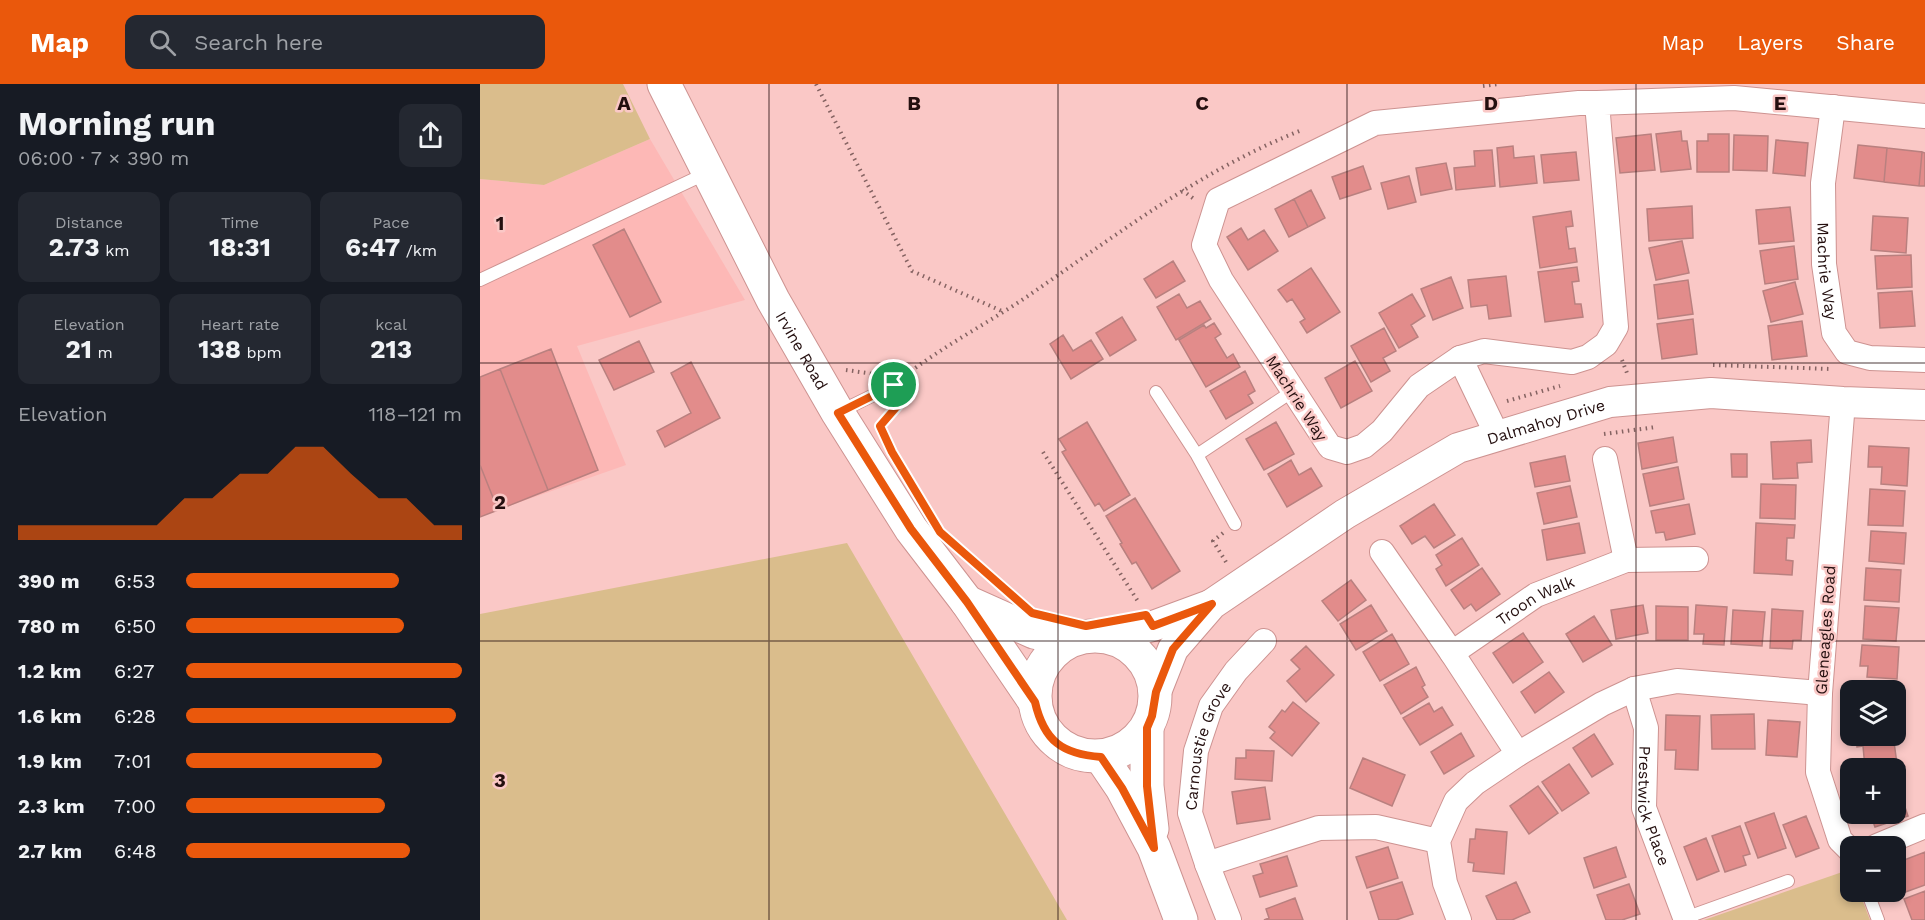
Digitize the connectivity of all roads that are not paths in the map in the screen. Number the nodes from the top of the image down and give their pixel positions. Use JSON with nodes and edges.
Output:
{"nodes":[{"id":1,"x":664,"y":84,"type":"edge"},
{"id":2,"x":1597,"y":103,"type":"junction"},
{"id":3,"x":1833,"y":107,"type":"junction"},
{"id":4,"x":1925,"y":116,"type":"edge"},
{"id":5,"x":710,"y":172,"type":"junction"},
{"id":6,"x":480,"y":280,"type":"edge"},
{"id":7,"x":1460,"y":358,"type":"junction"},
{"id":8,"x":1925,"y":360,"type":"edge"},
{"id":9,"x":894,"y":385,"type":"road end"},
{"id":10,"x":1293,"y":391,"type":"junction"},
{"id":11,"x":1156,"y":392,"type":"dead end"},
{"id":12,"x":1843,"y":402,"type":"junction"},
{"id":13,"x":1925,"y":405,"type":"edge"},
{"id":14,"x":838,"y":413,"type":"junction"},
{"id":15,"x":1497,"y":435,"type":"junction"},
{"id":16,"x":1197,"y":455,"type":"junction"},
{"id":17,"x":1605,"y":459,"type":"dead end"},
{"id":18,"x":1235,"y":524,"type":"road end"},
{"id":19,"x":1382,"y":552,"type":"dead end"},
{"id":20,"x":1696,"y":559,"type":"dead end"},
{"id":21,"x":1626,"y":560,"type":"junction"},
{"id":22,"x":967,"y":602,"type":"junction"},
{"id":23,"x":1212,"y":604,"type":"junction"},
{"id":24,"x":1109,"y":637,"type":"junction"},
{"id":25,"x":1071,"y":640,"type":"junction"},
{"id":26,"x":1264,"y":641,"type":"dead end"},
{"id":27,"x":1452,"y":653,"type":"junction"},
{"id":28,"x":1634,"y":689,"type":"junction"},
{"id":29,"x":1156,"y":692,"type":"junction"},
{"id":30,"x":1820,"y":693,"type":"junction"},
{"id":31,"x":1035,"y":702,"type":"junction"},
{"id":32,"x":1147,"y":728,"type":"junction"},
{"id":33,"x":1518,"y":754,"type":"junction"},
{"id":34,"x":1101,"y":757,"type":"junction"},
{"id":35,"x":1925,"y":826,"type":"edge"},
{"id":36,"x":1901,"y":836,"type":"edge"},
{"id":37,"x":1840,"y":840,"type":"edge"},
{"id":38,"x":1438,"y":841,"type":"junction"},
{"id":39,"x":1154,"y":848,"type":"junction"},
{"id":40,"x":1207,"y":864,"type":"junction"},
{"id":41,"x":1788,"y":881,"type":"dead end"},
{"id":42,"x":1871,"y":902,"type":"edge"},
{"id":43,"x":1685,"y":919,"type":"edge"},
{"id":44,"x":1181,"y":920,"type":"edge"},
{"id":45,"x":1229,"y":920,"type":"edge"},
{"id":46,"x":1459,"y":920,"type":"edge"},
{"id":47,"x":1878,"y":920,"type":"edge"}],
"edges":[{"from":1,"to":5,"type":"main road","name":"Irvine Road"},
{"from":2,"to":3,"type":"street","name":"Machrie Way"},
{"from":2,"to":7,"type":"street","name":"Machrie Way"},
{"from":2,"to":10,"type":"street","name":"Machrie Way"},
{"from":3,"to":4,"type":"street","name":"Machrie Way"},
{"from":3,"to":8,"type":"street","name":"Machrie Way"},
{"from":5,"to":6,"type":"lane"},
{"from":5,"to":14,"type":"main road","name":"Irvine Road"},
{"from":7,"to":10,"type":"street","name":"Machrie Way"},
{"from":7,"to":15,"type":"street"},
{"from":9,"to":14,"type":"lane"},
{"from":10,"to":16,"type":"lane"},
{"from":11,"to":16,"type":"lane"},
{"from":12,"to":13,"type":"street","name":"Dalmahoy Drive"},
{"from":12,"to":15,"type":"street","name":"Dalmahoy Drive"},
{"from":12,"to":30,"type":"street","name":"Gleneagles Road"},
{"from":14,"to":22,"type":"main road","name":"Irvine Road"},
{"from":15,"to":23,"type":"street","name":"Dalmahoy Drive"},
{"from":16,"to":18,"type":"lane"},
{"from":17,"to":21,"type":"street"},
{"from":19,"to":27,"type":"street"},
{"from":20,"to":21,"type":"street","name":"Troon Walk"},
{"from":21,"to":27,"type":"street","name":"Troon Walk"},
{"from":22,"to":25,"type":"main road"},
{"from":22,"to":31,"type":"main road","name":"Irvine Road"},
{"from":23,"to":24,"type":"street"},
{"from":23,"to":29,"type":"street"},
{"from":24,"to":25,"type":"main road"},
{"from":24,"to":29,"type":"main road"},
{"from":25,"to":31,"type":"main road"},
{"from":26,"to":40,"type":"street","name":"Carnoustie Grove"},
{"from":27,"to":33,"type":"street"},
{"from":28,"to":30,"type":"street"},
{"from":28,"to":33,"type":"street"},
{"from":28,"to":43,"type":"street","name":"Prestwick Place"},
{"from":29,"to":32,"type":"main road"},
{"from":30,"to":37,"type":"street","name":"Gleneagles Road"},
{"from":31,"to":34,"type":"main road"},
{"from":32,"to":34,"type":"main road"},
{"from":32,"to":39,"type":"main road"},
{"from":33,"to":38,"type":"street"},
{"from":34,"to":39,"type":"main road"},
{"from":35,"to":36,"type":"street"},
{"from":38,"to":40,"type":"street"},
{"from":38,"to":46,"type":"street"},
{"from":39,"to":44,"type":"main road"},
{"from":40,"to":45,"type":"street","name":"Carnoustie Grove"},
{"from":41,"to":43,"type":"lane"},
{"from":42,"to":47,"type":"lane"}]}
